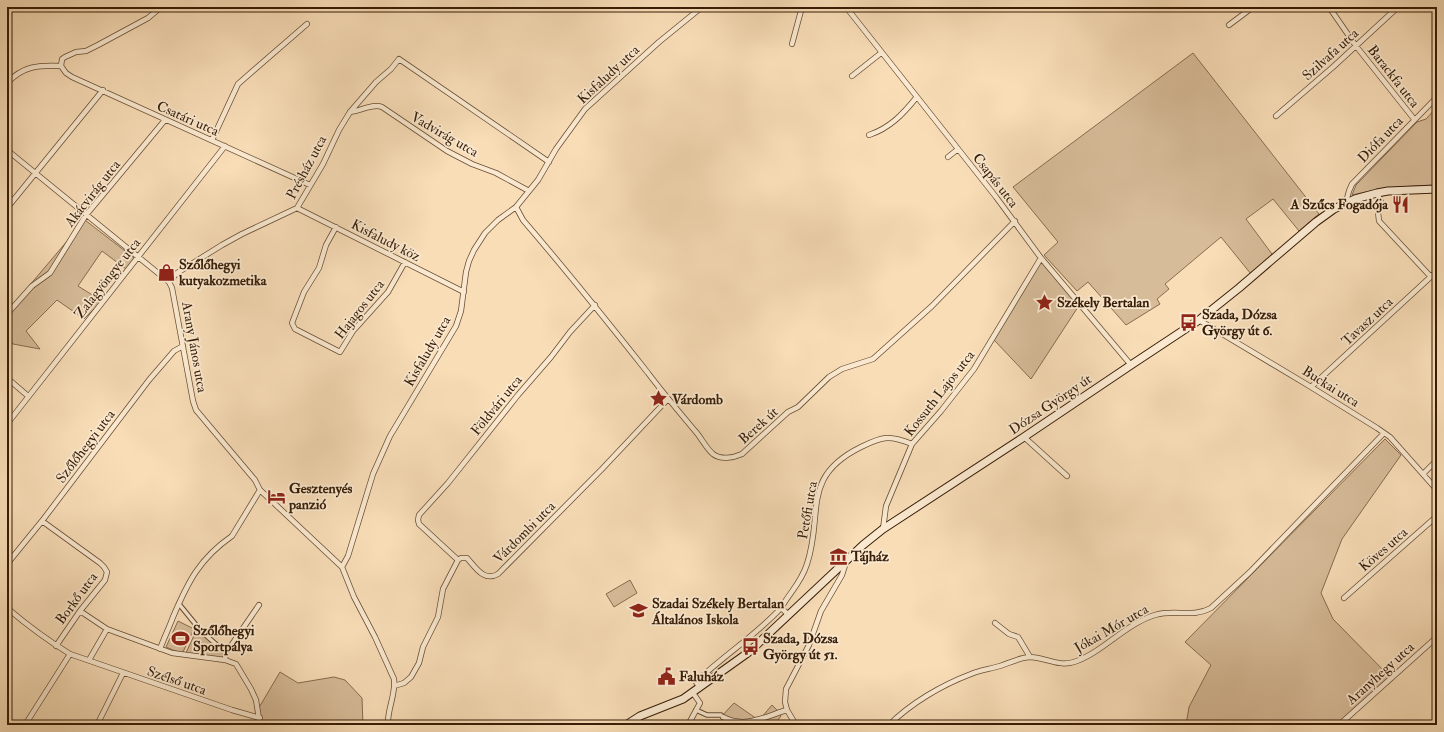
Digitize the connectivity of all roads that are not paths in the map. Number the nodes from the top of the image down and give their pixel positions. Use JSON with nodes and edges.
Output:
{"nodes":[{"id":1,"x":161,"y":7,"type":"edge"},
{"id":2,"x":702,"y":7,"type":"edge"},
{"id":3,"x":802,"y":7,"type":"edge"},
{"id":4,"x":846,"y":7,"type":"edge"},
{"id":5,"x":1253,"y":7,"type":"edge"},
{"id":6,"x":1330,"y":7,"type":"edge"},
{"id":7,"x":1398,"y":7,"type":"edge"},
{"id":8,"x":306,"y":24,"type":"dead end"},
{"id":9,"x":1229,"y":25,"type":"dead end"},
{"id":10,"x":792,"y":44,"type":"dead end"},
{"id":11,"x":1356,"y":46,"type":"junction"},
{"id":12,"x":881,"y":53,"type":"junction"},
{"id":13,"x":60,"y":66,"type":"junction"},
{"id":14,"x":852,"y":76,"type":"dead end"},
{"id":15,"x":7,"y":83,"type":"edge"},
{"id":16,"x":103,"y":90,"type":"junction"},
{"id":17,"x":1437,"y":97,"type":"edge"},
{"id":18,"x":916,"y":98,"type":"junction"},
{"id":19,"x":350,"y":112,"type":"junction"},
{"id":20,"x":1276,"y":116,"type":"dead end"},
{"id":21,"x":1414,"y":119,"type":"junction"},
{"id":22,"x":165,"y":120,"type":"junction"},
{"id":23,"x":869,"y":135,"type":"dead end"},
{"id":24,"x":212,"y":140,"type":"junction"},
{"id":25,"x":225,"y":146,"type":"junction"},
{"id":26,"x":958,"y":149,"type":"junction"},
{"id":27,"x":7,"y":150,"type":"edge"},
{"id":28,"x":948,"y":157,"type":"dead end"},
{"id":29,"x":548,"y":162,"type":"junction"},
{"id":30,"x":35,"y":174,"type":"junction"},
{"id":31,"x":310,"y":185,"type":"junction"},
{"id":32,"x":1437,"y":189,"type":"edge"},
{"id":33,"x":529,"y":191,"type":"junction"},
{"id":34,"x":1377,"y":193,"type":"junction"},
{"id":35,"x":1346,"y":202,"type":"junction"},
{"id":36,"x":516,"y":206,"type":"junction"},
{"id":37,"x":7,"y":208,"type":"edge"},
{"id":38,"x":297,"y":208,"type":"junction"},
{"id":39,"x":86,"y":215,"type":"junction"},
{"id":40,"x":1015,"y":221,"type":"junction"},
{"id":41,"x":336,"y":227,"type":"junction"},
{"id":42,"x":137,"y":257,"type":"junction"},
{"id":43,"x":1041,"y":258,"type":"junction"},
{"id":44,"x":405,"y":262,"type":"junction"},
{"id":45,"x":1436,"y":273,"type":"edge"},
{"id":46,"x":1430,"y":277,"type":"junction"},
{"id":47,"x":169,"y":282,"type":"junction"},
{"id":48,"x":464,"y":292,"type":"junction"},
{"id":49,"x":595,"y":305,"type":"junction"},
{"id":50,"x":7,"y":314,"type":"edge"},
{"id":51,"x":1199,"y":320,"type":"junction"},
{"id":52,"x":183,"y":346,"type":"junction"},
{"id":53,"x":1131,"y":365,"type":"junction"},
{"id":54,"x":7,"y":378,"type":"edge"},
{"id":55,"x":1311,"y":387,"type":"junction"},
{"id":56,"x":28,"y":396,"type":"junction"},
{"id":57,"x":668,"y":399,"type":"junction"},
{"id":58,"x":7,"y":424,"type":"edge"},
{"id":59,"x":1384,"y":433,"type":"junction"},
{"id":60,"x":1024,"y":437,"type":"junction"},
{"id":61,"x":912,"y":444,"type":"junction"},
{"id":62,"x":1437,"y":460,"type":"edge"},
{"id":63,"x":1423,"y":474,"type":"junction"},
{"id":64,"x":1067,"y":476,"type":"dead end"},
{"id":65,"x":260,"y":490,"type":"junction"},
{"id":66,"x":1437,"y":490,"type":"edge"},
{"id":67,"x":1437,"y":516,"type":"edge"},
{"id":68,"x":42,"y":521,"type":"junction"},
{"id":69,"x":883,"y":528,"type":"junction"},
{"id":70,"x":458,"y":560,"type":"junction"},
{"id":71,"x":847,"y":561,"type":"junction"},
{"id":72,"x":7,"y":564,"type":"edge"},
{"id":73,"x":342,"y":567,"type":"junction"},
{"id":74,"x":1344,"y":598,"type":"dead end"},
{"id":75,"x":179,"y":604,"type":"junction"},
{"id":76,"x":259,"y":606,"type":"dead end"},
{"id":77,"x":7,"y":608,"type":"edge"},
{"id":78,"x":781,"y":608,"type":"junction"},
{"id":79,"x":80,"y":611,"type":"junction"},
{"id":80,"x":789,"y":615,"type":"junction"},
{"id":81,"x":995,"y":623,"type":"dead end"},
{"id":82,"x":107,"y":629,"type":"junction"},
{"id":83,"x":1437,"y":637,"type":"edge"},
{"id":84,"x":56,"y":646,"type":"junction"},
{"id":85,"x":160,"y":648,"type":"junction"},
{"id":86,"x":226,"y":653,"type":"junction"},
{"id":87,"x":70,"y":654,"type":"junction"},
{"id":88,"x":1030,"y":657,"type":"junction"},
{"id":89,"x":89,"y":660,"type":"junction"},
{"id":90,"x":225,"y":660,"type":"junction"},
{"id":91,"x":123,"y":673,"type":"junction"},
{"id":92,"x":394,"y":686,"type":"junction"},
{"id":93,"x":700,"y":688,"type":"junction"},
{"id":94,"x":693,"y":693,"type":"junction"},
{"id":95,"x":787,"y":710,"type":"junction"},
{"id":96,"x":695,"y":712,"type":"junction"},
{"id":97,"x":722,"y":716,"type":"joint"},
{"id":98,"x":260,"y":718,"type":"junction"},
{"id":99,"x":25,"y":725,"type":"edge"},
{"id":100,"x":97,"y":725,"type":"edge"},
{"id":101,"x":260,"y":725,"type":"edge"},
{"id":102,"x":388,"y":725,"type":"edge"},
{"id":103,"x":626,"y":725,"type":"edge"},
{"id":104,"x":688,"y":725,"type":"edge"},
{"id":105,"x":796,"y":725,"type":"edge"},
{"id":106,"x":889,"y":725,"type":"edge"},
{"id":107,"x":1339,"y":725,"type":"edge"}],
"edges":[{"from":1,"to":13,"type":"street"},
{"from":2,"to":29,"type":"street","name":"Kisfaludy utca"},
{"from":3,"to":10,"type":"street"},
{"from":4,"to":12,"type":"street","name":"Csapás utca"},
{"from":5,"to":9,"type":"street"},
{"from":6,"to":11,"type":"street","name":"Barackfa utca"},
{"from":7,"to":11,"type":"street","name":"Szilvafa utca"},
{"from":8,"to":24,"type":"street"},
{"from":11,"to":20,"type":"street","name":"Szilvafa utca"},
{"from":11,"to":21,"type":"street","name":"Barackfa utca"},
{"from":12,"to":14,"type":"street"},
{"from":12,"to":18,"type":"street","name":"Csapás utca"},
{"from":13,"to":15,"type":"street"},
{"from":13,"to":16,"type":"street","name":"Csatári utca"},
{"from":16,"to":22,"type":"street","name":"Csatári utca"},
{"from":16,"to":30,"type":"street"},
{"from":17,"to":21,"type":"street","name":"Diófa utca"},
{"from":18,"to":23,"type":"street"},
{"from":18,"to":26,"type":"street","name":"Csapás utca"},
{"from":19,"to":29,"type":"street","name":"Présház utca"},
{"from":19,"to":31,"type":"street","name":"Présház utca"},
{"from":19,"to":33,"type":"street","name":"Vadvirág utca"},
{"from":21,"to":35,"type":"street","name":"Diófa utca"},
{"from":22,"to":24,"type":"street","name":"Csatári utca"},
{"from":22,"to":39,"type":"street","name":"Akácvirág utca"},
{"from":24,"to":25,"type":"street","name":"Csatári utca"},
{"from":25,"to":31,"type":"street","name":"Csatári utca"},
{"from":25,"to":42,"type":"street","name":"Zalagyöngye utca"},
{"from":26,"to":28,"type":"street"},
{"from":26,"to":40,"type":"street","name":"Csapás utca"},
{"from":27,"to":30,"type":"street"},
{"from":29,"to":33,"type":"street","name":"Kisfaludy utca"},
{"from":30,"to":37,"type":"street"},
{"from":30,"to":39,"type":"street"},
{"from":31,"to":38,"type":"street","name":"Présház utca"},
{"from":32,"to":34,"type":"main road","name":"Dózsa György út"},
{"from":33,"to":36,"type":"street","name":"Kisfaludy utca"},
{"from":34,"to":35,"type":"main road","name":"Dózsa György út"},
{"from":34,"to":46,"type":"street"},
{"from":35,"to":51,"type":"main road","name":"Dózsa György út"},
{"from":36,"to":48,"type":"street","name":"Kisfaludy utca"},
{"from":36,"to":49,"type":"street","name":"Berek út"},
{"from":38,"to":41,"type":"street","name":"Kisfaludy köz"},
{"from":38,"to":47,"type":"street","name":"Présház utca"},
{"from":39,"to":42,"type":"street"},
{"from":39,"to":50,"type":"street","name":"Akácvirág utca"},
{"from":40,"to":43,"type":"street","name":"Csapás utca"},
{"from":40,"to":57,"type":"street","name":"Berek út"},
{"from":41,"to":44,"type":"street","name":"Kisfaludy köz"},
{"from":41,"to":44,"type":"street","name":"Hajagos utca"},
{"from":42,"to":47,"type":"street"},
{"from":42,"to":56,"type":"street","name":"Zalagyöngye utca"},
{"from":43,"to":53,"type":"street","name":"Csapás utca"},
{"from":43,"to":61,"type":"street","name":"Kossuth Lajos utca"},
{"from":44,"to":48,"type":"street","name":"Kisfaludy köz"},
{"from":45,"to":46,"type":"street","name":"Tavasz utca"},
{"from":46,"to":55,"type":"street","name":"Tavasz utca"},
{"from":47,"to":52,"type":"street","name":"Arany János utca"},
{"from":48,"to":73,"type":"street","name":"Kisfaludy utca"},
{"from":49,"to":57,"type":"street","name":"Berek út"},
{"from":49,"to":70,"type":"street","name":"Földvári utca"},
{"from":51,"to":53,"type":"main road","name":"Dózsa György út"},
{"from":51,"to":55,"type":"street","name":"Buckai utca"},
{"from":52,"to":65,"type":"street","name":"Arany János utca"},
{"from":52,"to":68,"type":"street","name":"Szőlőhegyi utca"},
{"from":53,"to":60,"type":"main road","name":"Dózsa György út"},
{"from":54,"to":56,"type":"street"},
{"from":55,"to":59,"type":"street","name":"Buckai utca"},
{"from":56,"to":58,"type":"street","name":"Zalagyöngye utca"},
{"from":57,"to":70,"type":"street","name":"Várdombi utca"},
{"from":59,"to":63,"type":"street","name":"Buckai utca"},
{"from":59,"to":88,"type":"street","name":"Jókai Mór utca"},
{"from":60,"to":64,"type":"street"},
{"from":60,"to":69,"type":"main road","name":"Dózsa György út"},
{"from":61,"to":69,"type":"street","name":"Kossuth Lajos utca"},
{"from":61,"to":78,"type":"street","name":"Petőfi utca"},
{"from":62,"to":63,"type":"street"},
{"from":63,"to":66,"type":"street","name":"Buckai utca"},
{"from":65,"to":73,"type":"street","name":"Arany János utca"},
{"from":65,"to":75,"type":"street"},
{"from":67,"to":74,"type":"street","name":"Köves utca"},
{"from":68,"to":72,"type":"street","name":"Szőlőhegyi utca"},
{"from":68,"to":79,"type":"street","name":"Borkő utca"},
{"from":69,"to":71,"type":"main road","name":"Dózsa György út"},
{"from":70,"to":92,"type":"street"},
{"from":71,"to":80,"type":"main road","name":"Dózsa György út"},
{"from":71,"to":95,"type":"street"},
{"from":73,"to":92,"type":"street"},
{"from":75,"to":85,"type":"street"},
{"from":75,"to":86,"type":"street"},
{"from":76,"to":86,"type":"street"},
{"from":77,"to":84,"type":"street","name":"Szélső utca"},
{"from":78,"to":80,"type":"street"},
{"from":78,"to":93,"type":"street"},
{"from":79,"to":82,"type":"street"},
{"from":79,"to":84,"type":"street","name":"Borkő utca"},
{"from":80,"to":93,"type":"main road","name":"Dózsa György út"},
{"from":81,"to":88,"type":"street"},
{"from":82,"to":85,"type":"street"},
{"from":82,"to":89,"type":"street"},
{"from":83,"to":107,"type":"street","name":"Aranyhegy utca"},
{"from":84,"to":87,"type":"street","name":"Szélső utca"},
{"from":85,"to":90,"type":"street"},
{"from":86,"to":90,"type":"street"},
{"from":87,"to":89,"type":"street","name":"Szélső utca"},
{"from":87,"to":99,"type":"street"},
{"from":88,"to":106,"type":"street","name":"Jókai Mór utca"},
{"from":89,"to":91,"type":"street","name":"Szélső utca"},
{"from":90,"to":98,"type":"street"},
{"from":91,"to":98,"type":"street","name":"Szélső utca"},
{"from":91,"to":100,"type":"street"},
{"from":92,"to":102,"type":"street"},
{"from":93,"to":94,"type":"main road","name":"Dózsa György út"},
{"from":94,"to":96,"type":"street"},
{"from":94,"to":103,"type":"main road","name":"Dózsa György út"},
{"from":95,"to":97,"type":"street"},
{"from":95,"to":105,"type":"street"},
{"from":96,"to":97,"type":"street"},
{"from":96,"to":104,"type":"street"},
{"from":98,"to":101,"type":"street"}]}
